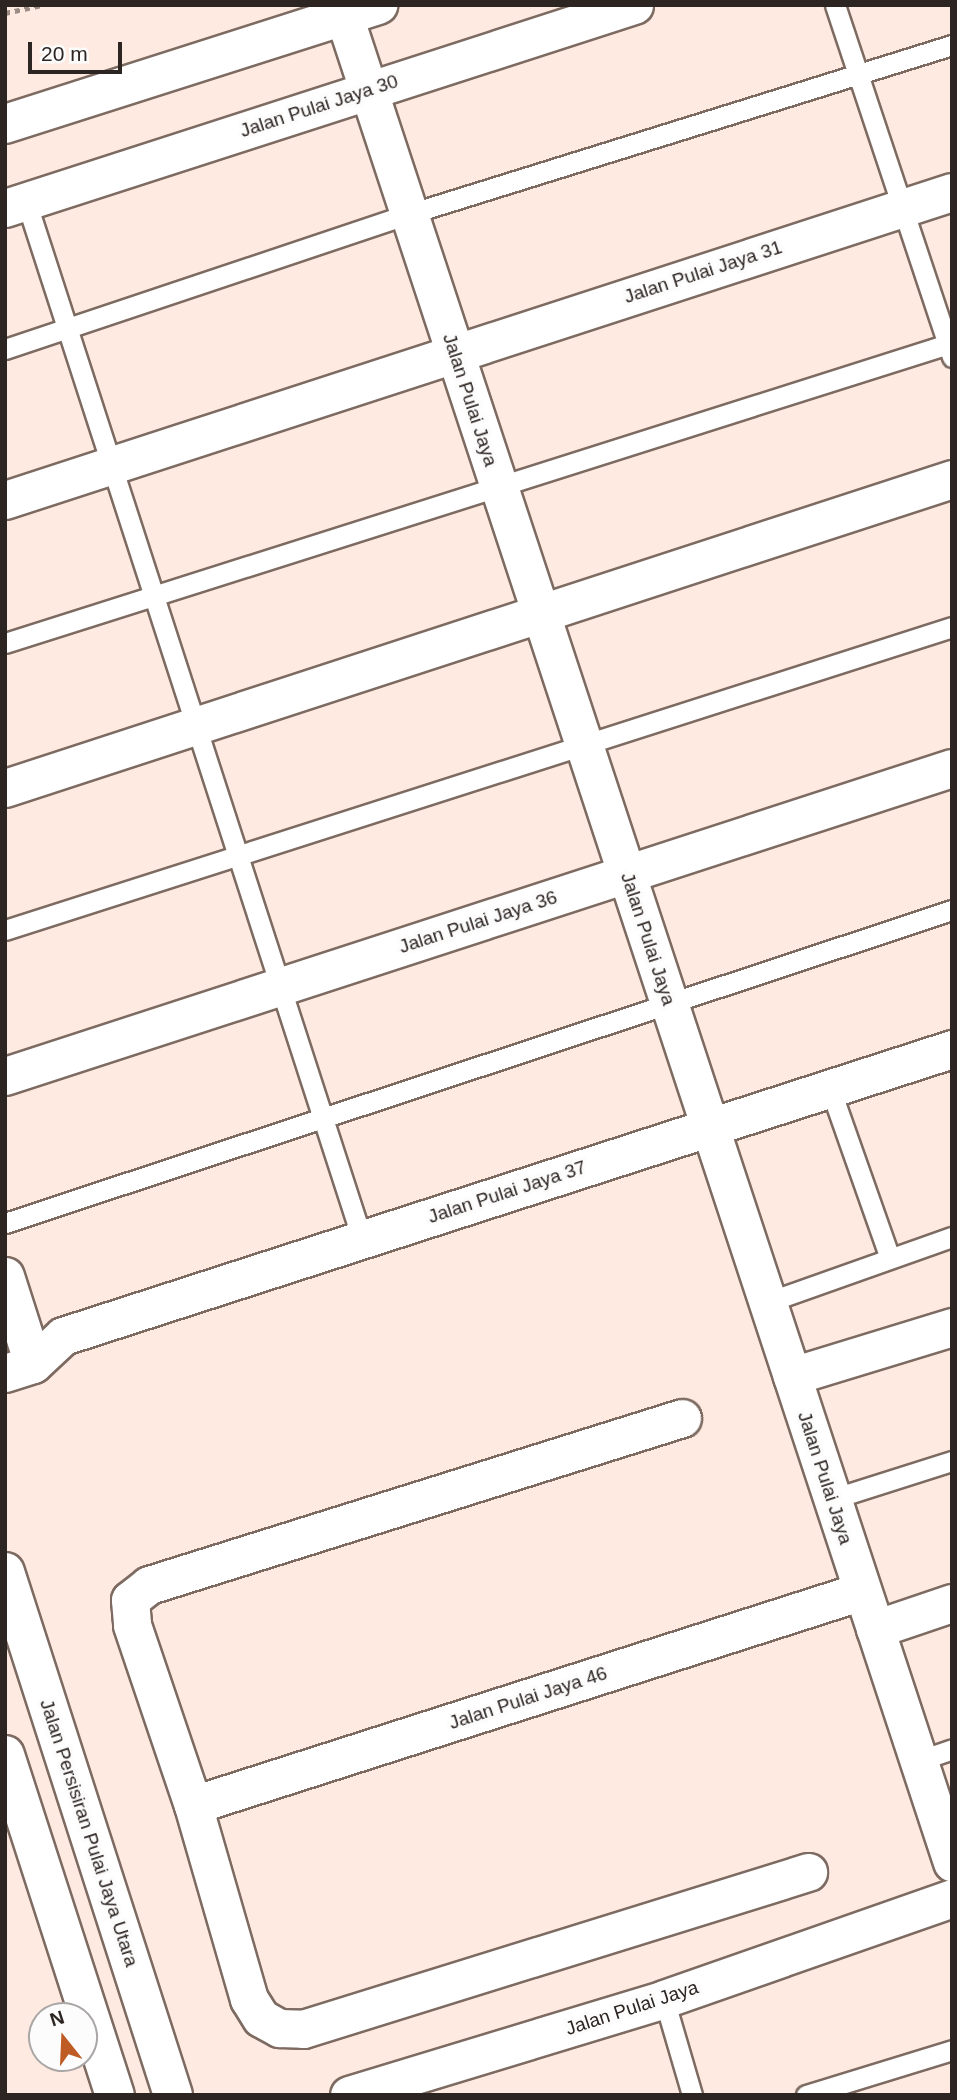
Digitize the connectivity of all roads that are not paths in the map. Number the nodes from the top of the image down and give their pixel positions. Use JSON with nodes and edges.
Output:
{"nodes":[{"id":1,"x":634,"y":5,"type":"edge"},
{"id":2,"x":835,"y":5,"type":"edge"},
{"id":3,"x":361,"y":11,"type":"edge"},
{"id":4,"x":952,"y":44,"type":"edge"},
{"id":5,"x":858,"y":74,"type":"junction"},
{"id":6,"x":368,"y":90,"type":"junction"},
{"id":7,"x":5,"y":124,"type":"edge"},
{"id":8,"x":952,"y":192,"type":"edge"},
{"id":9,"x":15,"y":205,"type":"edge"},
{"id":10,"x":903,"y":208,"type":"junction"},
{"id":11,"x":409,"y":214,"type":"junction"},
{"id":12,"x":67,"y":329,"type":"junction"},
{"id":13,"x":5,"y":349,"type":"edge"},
{"id":14,"x":950,"y":351,"type":"edge"},
{"id":15,"x":454,"y":352,"type":"junction"},
{"id":16,"x":111,"y":465,"type":"junction"},
{"id":17,"x":952,"y":479,"type":"edge"},
{"id":18,"x":499,"y":487,"type":"junction"},
{"id":19,"x":5,"y":500,"type":"edge"},
{"id":20,"x":154,"y":596,"type":"junction"},
{"id":21,"x":540,"y":613,"type":"junction"},
{"id":22,"x":952,"y":627,"type":"edge"},
{"id":23,"x":5,"y":643,"type":"edge"},
{"id":24,"x":195,"y":726,"type":"junction"},
{"id":25,"x":584,"y":746,"type":"junction"},
{"id":26,"x":952,"y":768,"type":"edge"},
{"id":27,"x":5,"y":788,"type":"edge"},
{"id":28,"x":239,"y":858,"type":"junction"},
{"id":29,"x":626,"y":874,"type":"junction"},
{"id":30,"x":952,"y":910,"type":"edge"},
{"id":31,"x":5,"y":930,"type":"edge"},
{"id":32,"x":280,"y":986,"type":"junction"},
{"id":33,"x":668,"y":1003,"type":"junction"},
{"id":34,"x":952,"y":1049,"type":"edge"},
{"id":35,"x":5,"y":1076,"type":"edge"},
{"id":36,"x":830,"y":1088,"type":"junction"},
{"id":37,"x":322,"y":1117,"type":"junction"},
{"id":38,"x":709,"y":1126,"type":"junction"},
{"id":39,"x":5,"y":1223,"type":"edge"},
{"id":40,"x":952,"y":1237,"type":"edge"},
{"id":41,"x":362,"y":1239,"type":"junction"},
{"id":42,"x":890,"y":1258,"type":"junction"},
{"id":43,"x":5,"y":1276,"type":"edge"},
{"id":44,"x":768,"y":1302,"type":"junction"},
{"id":45,"x":12,"y":1323,"type":"edge"},
{"id":46,"x":952,"y":1327,"type":"edge"},
{"id":47,"x":63,"y":1336,"type":"junction"},
{"id":48,"x":19,"y":1368,"type":"edge"},
{"id":49,"x":792,"y":1376,"type":"junction"},
{"id":50,"x":682,"y":1418,"type":"dead end"},
{"id":51,"x":952,"y":1461,"type":"edge"},
{"id":52,"x":832,"y":1499,"type":"junction"},
{"id":53,"x":5,"y":1572,"type":"edge"},
{"id":54,"x":862,"y":1591,"type":"junction"},
{"id":55,"x":952,"y":1603,"type":"edge"},
{"id":56,"x":875,"y":1629,"type":"junction"},
{"id":57,"x":5,"y":1755,"type":"edge"},
{"id":58,"x":935,"y":1755,"type":"edge"},
{"id":59,"x":193,"y":1805,"type":"junction"},
{"id":60,"x":952,"y":1862,"type":"edge"},
{"id":61,"x":808,"y":1872,"type":"dead end"},
{"id":62,"x":952,"y":1898,"type":"edge"},
{"id":63,"x":664,"y":1999,"type":"junction"},
{"id":64,"x":952,"y":2050,"type":"edge"},
{"id":65,"x":115,"y":2095,"type":"edge"},
{"id":66,"x":173,"y":2095,"type":"edge"},
{"id":67,"x":349,"y":2095,"type":"edge"},
{"id":68,"x":692,"y":2095,"type":"edge"},
{"id":69,"x":806,"y":2095,"type":"edge"}],
"edges":[{"from":1,"to":6,"type":"street","name":"Jalan Pulai Jaya 30"},
{"from":2,"to":5,"type":"lane"},
{"from":3,"to":6,"type":"street","name":"Jalan Pulai Jaya"},
{"from":3,"to":7,"type":"street"},
{"from":4,"to":5,"type":"lane"},
{"from":5,"to":10,"type":"lane"},
{"from":5,"to":11,"type":"lane"},
{"from":6,"to":9,"type":"street","name":"Jalan Pulai Jaya 30"},
{"from":6,"to":11,"type":"street","name":"Jalan Pulai Jaya"},
{"from":8,"to":10,"type":"street","name":"Jalan Pulai Jaya 31"},
{"from":9,"to":12,"type":"lane"},
{"from":10,"to":14,"type":"lane"},
{"from":10,"to":15,"type":"street","name":"Jalan Pulai Jaya 31"},
{"from":11,"to":12,"type":"lane"},
{"from":11,"to":15,"type":"street","name":"Jalan Pulai Jaya"},
{"from":12,"to":13,"type":"lane"},
{"from":12,"to":16,"type":"lane"},
{"from":14,"to":18,"type":"lane"},
{"from":15,"to":16,"type":"street","name":"Jalan Pulai Jaya 31"},
{"from":15,"to":18,"type":"street","name":"Jalan Pulai Jaya"},
{"from":16,"to":19,"type":"street","name":"Jalan Pulai Jaya 31"},
{"from":16,"to":20,"type":"lane"},
{"from":17,"to":21,"type":"street"},
{"from":18,"to":20,"type":"lane"},
{"from":18,"to":21,"type":"street","name":"Jalan Pulai Jaya"},
{"from":20,"to":23,"type":"lane"},
{"from":20,"to":24,"type":"lane"},
{"from":21,"to":24,"type":"street"},
{"from":21,"to":25,"type":"street","name":"Jalan Pulai Jaya"},
{"from":22,"to":25,"type":"lane"},
{"from":24,"to":27,"type":"street"},
{"from":24,"to":28,"type":"lane"},
{"from":25,"to":28,"type":"lane"},
{"from":25,"to":29,"type":"street","name":"Jalan Pulai Jaya"},
{"from":26,"to":29,"type":"street","name":"Jalan Pulai Jaya 36"},
{"from":28,"to":31,"type":"lane"},
{"from":28,"to":32,"type":"lane"},
{"from":29,"to":32,"type":"street","name":"Jalan Pulai Jaya 36"},
{"from":29,"to":33,"type":"street","name":"Jalan Pulai Jaya"},
{"from":30,"to":33,"type":"lane"},
{"from":32,"to":35,"type":"street","name":"Jalan Pulai Jaya 36"},
{"from":32,"to":37,"type":"lane"},
{"from":33,"to":37,"type":"lane"},
{"from":33,"to":38,"type":"street","name":"Jalan Pulai Jaya"},
{"from":34,"to":36,"type":"street","name":"Jalan Pulai Jaya 37"},
{"from":36,"to":38,"type":"street","name":"Jalan Pulai Jaya 37"},
{"from":36,"to":42,"type":"lane"},
{"from":37,"to":39,"type":"lane"},
{"from":37,"to":41,"type":"lane"},
{"from":38,"to":41,"type":"street","name":"Jalan Pulai Jaya 37"},
{"from":38,"to":44,"type":"street","name":"Jalan Pulai Jaya"},
{"from":40,"to":42,"type":"lane"},
{"from":41,"to":47,"type":"street","name":"Jalan Pulai Jaya 37"},
{"from":42,"to":44,"type":"lane"},
{"from":43,"to":45,"type":"street"},
{"from":44,"to":49,"type":"street","name":"Jalan Pulai Jaya"},
{"from":45,"to":47,"type":"street"},
{"from":45,"to":48,"type":"street"},
{"from":46,"to":49,"type":"street"},
{"from":47,"to":48,"type":"street"},
{"from":49,"to":52,"type":"street","name":"Jalan Pulai Jaya"},
{"from":50,"to":59,"type":"street"},
{"from":51,"to":52,"type":"lane"},
{"from":52,"to":54,"type":"street","name":"Jalan Pulai Jaya"},
{"from":53,"to":66,"type":"street","name":"Jalan Persisiran Pulai Jaya Utara"},
{"from":54,"to":56,"type":"street","name":"Jalan Pulai Jaya"},
{"from":54,"to":59,"type":"street","name":"Jalan Pulai Jaya 46"},
{"from":55,"to":56,"type":"street"},
{"from":56,"to":58,"type":"street","name":"Jalan Pulai Jaya"},
{"from":57,"to":65,"type":"street"},
{"from":58,"to":60,"type":"street","name":"Jalan Pulai Jaya"},
{"from":59,"to":61,"type":"street"},
{"from":62,"to":63,"type":"street","name":"Jalan Pulai Jaya"},
{"from":63,"to":67,"type":"street","name":"Jalan Pulai Jaya"},
{"from":63,"to":68,"type":"lane"},
{"from":64,"to":69,"type":"lane"}]}
